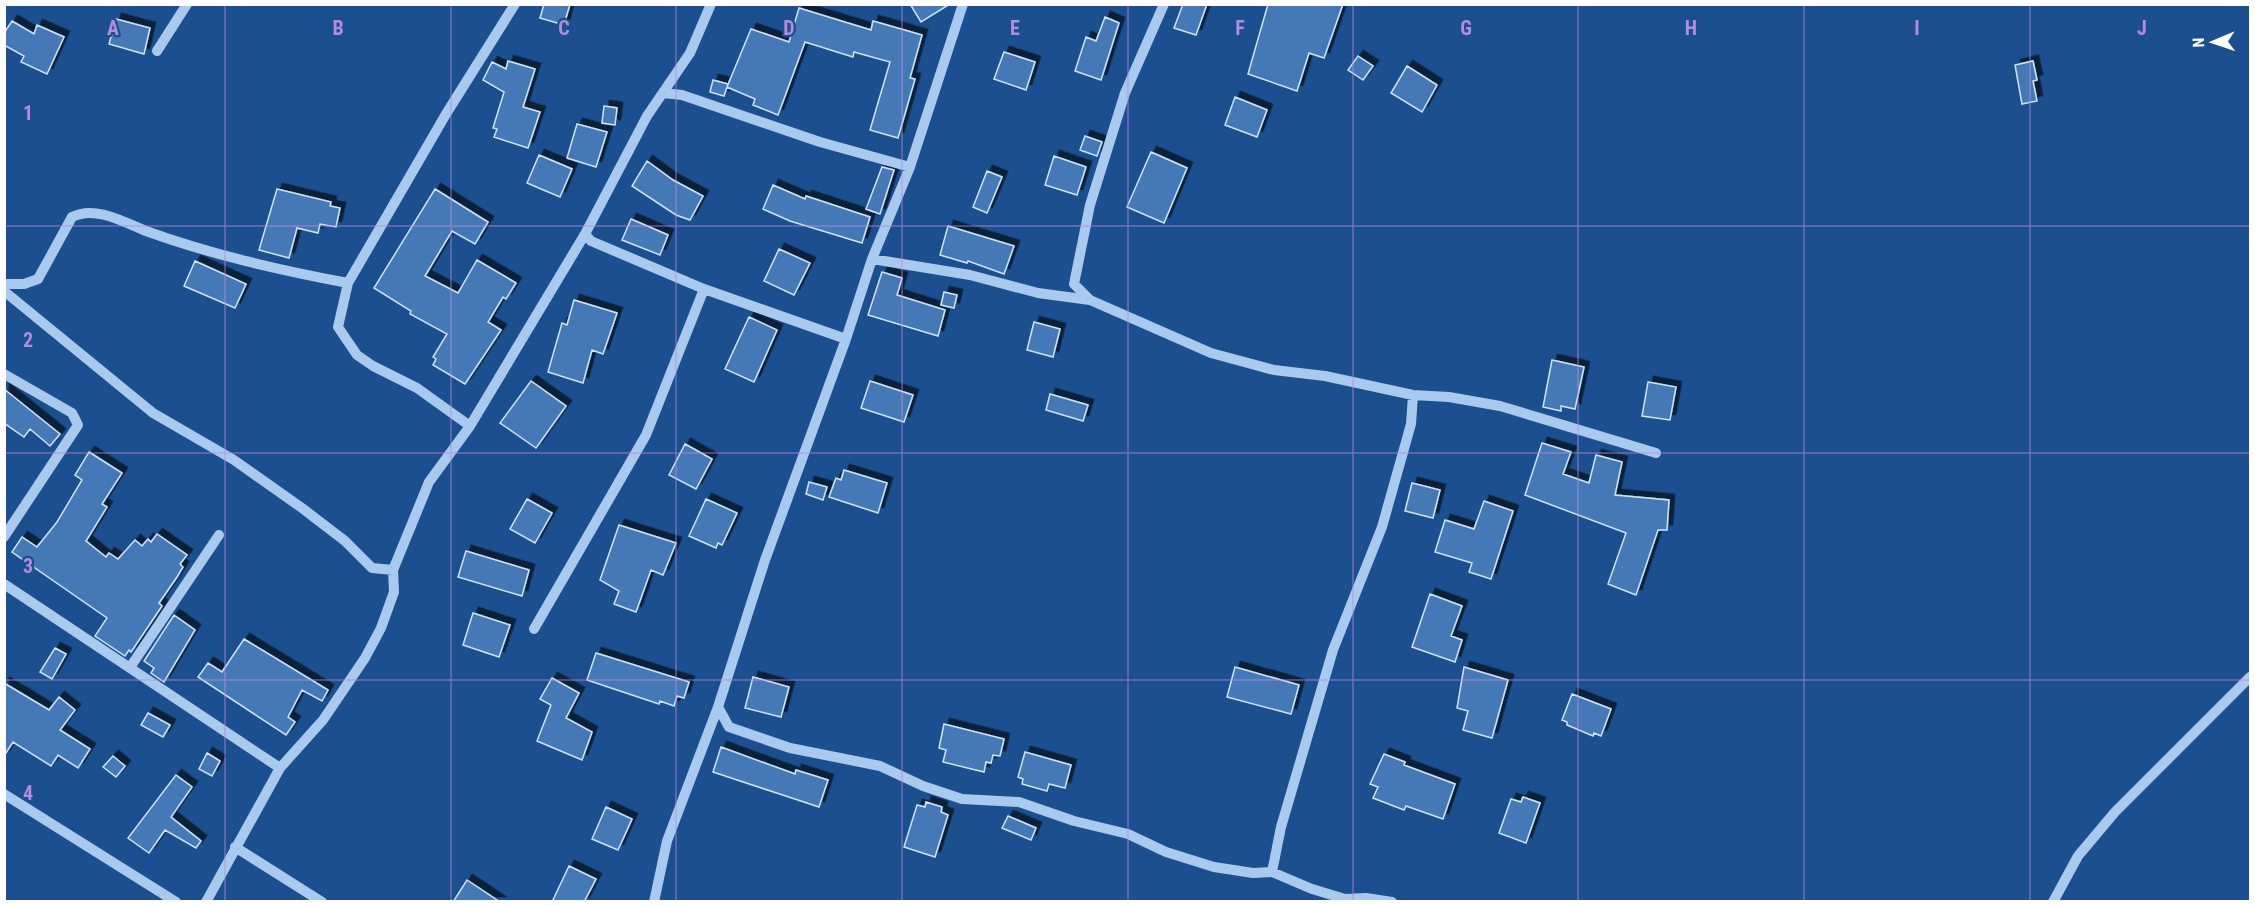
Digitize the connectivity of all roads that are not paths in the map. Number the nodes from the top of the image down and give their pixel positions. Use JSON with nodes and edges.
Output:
{"nodes":[{"id":1,"x":187,"y":4,"type":"edge"},
{"id":2,"x":515,"y":4,"type":"edge"},
{"id":3,"x":711,"y":4,"type":"edge"},
{"id":4,"x":963,"y":4,"type":"edge"},
{"id":5,"x":1164,"y":4,"type":"edge"},
{"id":6,"x":157,"y":51,"type":"dead end"},
{"id":7,"x":663,"y":93,"type":"junction"},
{"id":8,"x":910,"y":167,"type":"junction"},
{"id":9,"x":585,"y":234,"type":"junction"},
{"id":10,"x":872,"y":259,"type":"junction"},
{"id":11,"x":348,"y":283,"type":"junction"},
{"id":12,"x":4,"y":284,"type":"edge"},
{"id":13,"x":704,"y":289,"type":"junction"},
{"id":14,"x":4,"y":291,"type":"edge"},
{"id":15,"x":1090,"y":300,"type":"junction"},
{"id":16,"x":846,"y":339,"type":"junction"},
{"id":17,"x":4,"y":374,"type":"edge"},
{"id":18,"x":1413,"y":395,"type":"junction"},
{"id":19,"x":470,"y":426,"type":"junction"},
{"id":20,"x":1656,"y":453,"type":"dead end"},
{"id":21,"x":219,"y":535,"type":"dead end"},
{"id":22,"x":4,"y":537,"type":"edge"},
{"id":23,"x":393,"y":570,"type":"junction"},
{"id":24,"x":4,"y":584,"type":"edge"},
{"id":25,"x":534,"y":629,"type":"dead end"},
{"id":26,"x":131,"y":666,"type":"junction"},
{"id":27,"x":2250,"y":677,"type":"edge"},
{"id":28,"x":718,"y":706,"type":"junction"},
{"id":29,"x":280,"y":768,"type":"junction"},
{"id":30,"x":4,"y":794,"type":"edge"},
{"id":31,"x":235,"y":847,"type":"junction"},
{"id":32,"x":1272,"y":872,"type":"junction"},
{"id":33,"x":176,"y":902,"type":"edge"},
{"id":34,"x":206,"y":902,"type":"edge"},
{"id":35,"x":322,"y":902,"type":"edge"},
{"id":36,"x":654,"y":902,"type":"edge"},
{"id":37,"x":1392,"y":902,"type":"edge"},
{"id":38,"x":2053,"y":902,"type":"edge"}],
"edges":[{"from":1,"to":6,"type":"street"},
{"from":2,"to":11,"type":"street"},
{"from":3,"to":7,"type":"street"},
{"from":4,"to":8,"type":"street"},
{"from":5,"to":15,"type":"street"},
{"from":7,"to":8,"type":"street"},
{"from":7,"to":9,"type":"street"},
{"from":8,"to":10,"type":"street"},
{"from":9,"to":13,"type":"street"},
{"from":9,"to":19,"type":"street"},
{"from":10,"to":15,"type":"street"},
{"from":10,"to":16,"type":"street"},
{"from":11,"to":12,"type":"street"},
{"from":11,"to":19,"type":"street"},
{"from":13,"to":16,"type":"street"},
{"from":13,"to":25,"type":"street"},
{"from":14,"to":23,"type":"street"},
{"from":15,"to":18,"type":"street"},
{"from":16,"to":28,"type":"street"},
{"from":17,"to":22,"type":"street"},
{"from":18,"to":20,"type":"street"},
{"from":18,"to":32,"type":"street"},
{"from":19,"to":23,"type":"street"},
{"from":21,"to":26,"type":"street"},
{"from":23,"to":29,"type":"street"},
{"from":24,"to":26,"type":"street"},
{"from":26,"to":29,"type":"street"},
{"from":27,"to":38,"type":"street"},
{"from":28,"to":32,"type":"street"},
{"from":28,"to":36,"type":"street"},
{"from":29,"to":31,"type":"street"},
{"from":30,"to":33,"type":"street"},
{"from":31,"to":34,"type":"street"},
{"from":31,"to":35,"type":"street"},
{"from":32,"to":37,"type":"street"}]}
